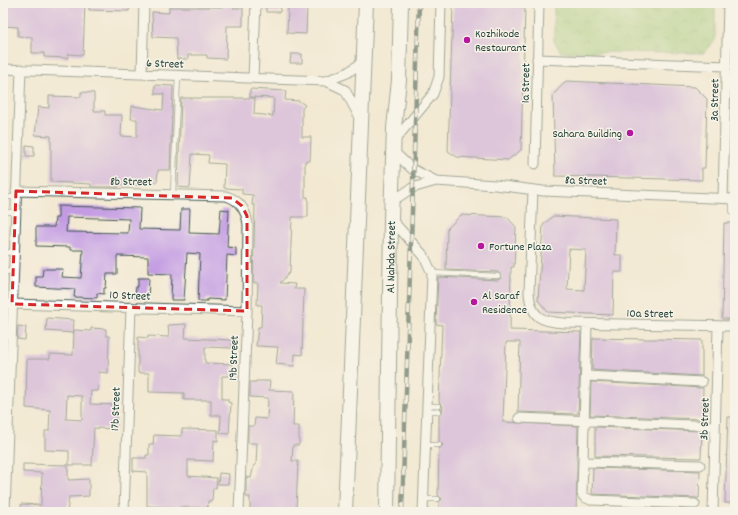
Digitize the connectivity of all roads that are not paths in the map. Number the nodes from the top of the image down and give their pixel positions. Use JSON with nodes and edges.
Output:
{"nodes":[{"id":1,"x":144,"y":3,"type":"edge"},
{"id":2,"x":256,"y":3,"type":"edge"},
{"id":3,"x":366,"y":3,"type":"edge"},
{"id":4,"x":392,"y":3,"type":"edge"},
{"id":5,"x":401,"y":3,"type":"edge"},
{"id":6,"x":441,"y":3,"type":"edge"},
{"id":7,"x":539,"y":3,"type":"edge"},
{"id":8,"x":728,"y":3,"type":"edge"},
{"id":9,"x":537,"y":59,"type":"junction"},
{"id":10,"x":364,"y":61,"type":"junction"},
{"id":11,"x":727,"y":66,"type":"junction"},
{"id":12,"x":3,"y":69,"type":"edge"},
{"id":13,"x":20,"y":69,"type":"junction"},
{"id":14,"x":142,"y":74,"type":"junction"},
{"id":15,"x":178,"y":75,"type":"junction"},
{"id":16,"x":253,"y":78,"type":"junction"},
{"id":17,"x":326,"y":80,"type":"junction"},
{"id":18,"x":360,"y":118,"type":"junction"},
{"id":19,"x":394,"y":140,"type":"junction"},
{"id":20,"x":535,"y":164,"type":"dead end"},
{"id":21,"x":436,"y":181,"type":"junction"},
{"id":22,"x":533,"y":190,"type":"junction"},
{"id":23,"x":16,"y":194,"type":"junction"},
{"id":24,"x":173,"y":194,"type":"junction"},
{"id":25,"x":3,"y":197,"type":"edge"},
{"id":26,"x":730,"y":199,"type":"edge"},
{"id":27,"x":391,"y":202,"type":"junction"},
{"id":28,"x":242,"y":206,"type":"joint"},
{"id":29,"x":3,"y":212,"type":"edge"},
{"id":30,"x":15,"y":212,"type":"junction"},
{"id":31,"x":735,"y":214,"type":"edge"},
{"id":32,"x":391,"y":219,"type":"junction"},
{"id":33,"x":14,"y":251,"type":"junction"},
{"id":34,"x":3,"y":254,"type":"edge"},
{"id":35,"x":13,"y":269,"type":"junction"},
{"id":36,"x":432,"y":273,"type":"junction"},
{"id":37,"x":3,"y":274,"type":"edge"},
{"id":38,"x":498,"y":276,"type":"dead end"},
{"id":39,"x":12,"y":304,"type":"junction"},
{"id":40,"x":131,"y":308,"type":"junction"},
{"id":41,"x":247,"y":311,"type":"junction"},
{"id":42,"x":587,"y":324,"type":"junction"},
{"id":43,"x":731,"y":324,"type":"edge"},
{"id":44,"x":718,"y":326,"type":"junction"},
{"id":45,"x":586,"y":376,"type":"junction"},
{"id":46,"x":702,"y":382,"type":"dead end"},
{"id":47,"x":427,"y":408,"type":"junction"},
{"id":48,"x":439,"y":409,"type":"dead end"},
{"id":49,"x":6,"y":411,"type":"edge"},
{"id":50,"x":519,"y":418,"type":"dead end"},
{"id":51,"x":585,"y":421,"type":"junction"},
{"id":52,"x":715,"y":426,"type":"junction"},
{"id":53,"x":425,"y":445,"type":"junction"},
{"id":54,"x":439,"y":445,"type":"dead end"},
{"id":55,"x":583,"y":462,"type":"junction"},
{"id":56,"x":700,"y":465,"type":"dead end"},
{"id":57,"x":423,"y":499,"type":"junction"},
{"id":58,"x":438,"y":499,"type":"dead end"},
{"id":59,"x":695,"y":504,"type":"dead end"},
{"id":60,"x":5,"y":512,"type":"edge"},
{"id":61,"x":124,"y":512,"type":"edge"},
{"id":62,"x":240,"y":512,"type":"edge"},
{"id":63,"x":346,"y":512,"type":"edge"},
{"id":64,"x":387,"y":512,"type":"edge"},
{"id":65,"x":423,"y":512,"type":"edge"},
{"id":66,"x":712,"y":512,"type":"edge"}],
"edges":[{"from":1,"to":14,"type":"street"},
{"from":2,"to":16,"type":"street"},
{"from":3,"to":10,"type":"main road"},
{"from":4,"to":19,"type":"main road"},
{"from":5,"to":19,"type":"main road","name":"Al Nahda Street"},
{"from":6,"to":19,"type":"street"},
{"from":7,"to":9,"type":"street","name":"1a Street"},
{"from":8,"to":11,"type":"street","name":"3a Street"},
{"from":9,"to":11,"type":"street"},
{"from":9,"to":20,"type":"street","name":"1a Street"},
{"from":10,"to":17,"type":"street","name":"6 Street"},
{"from":10,"to":18,"type":"main road"},
{"from":11,"to":26,"type":"street","name":"3a Street"},
{"from":12,"to":13,"type":"street","name":"6 Street"},
{"from":13,"to":14,"type":"street","name":"6 Street"},
{"from":13,"to":23,"type":"street"},
{"from":14,"to":15,"type":"street","name":"6 Street"},
{"from":15,"to":16,"type":"street","name":"6 Street"},
{"from":15,"to":24,"type":"lane"},
{"from":16,"to":17,"type":"street","name":"6 Street"},
{"from":17,"to":18,"type":"street","name":"6 Street"},
{"from":18,"to":63,"type":"main road"},
{"from":19,"to":21,"type":"street","name":"8a Street"},
{"from":19,"to":27,"type":"main road","name":"Al Nahda Street"},
{"from":21,"to":22,"type":"street","name":"8a Street"},
{"from":21,"to":27,"type":"street","name":"8a Street"},
{"from":22,"to":26,"type":"street","name":"8a Street"},
{"from":22,"to":42,"type":"street","name":"10a Street"},
{"from":23,"to":24,"type":"street","name":"8b Street"},
{"from":23,"to":25,"type":"lane"},
{"from":23,"to":30,"type":"street"},
{"from":24,"to":28,"type":"street","name":"8b Street"},
{"from":26,"to":31,"type":"lane"},
{"from":27,"to":32,"type":"main road","name":"Al Nahda Street"},
{"from":28,"to":41,"type":"street","name":"19b Street"},
{"from":29,"to":30,"type":"lane"},
{"from":30,"to":33,"type":"street"},
{"from":32,"to":36,"type":"street"},
{"from":32,"to":64,"type":"main road","name":"Al Nahda Street"},
{"from":33,"to":34,"type":"lane"},
{"from":33,"to":35,"type":"street"},
{"from":35,"to":37,"type":"lane"},
{"from":35,"to":39,"type":"street"},
{"from":36,"to":38,"type":"lane"},
{"from":36,"to":47,"type":"street"},
{"from":39,"to":40,"type":"street","name":"10 Street"},
{"from":39,"to":49,"type":"street"},
{"from":40,"to":41,"type":"street","name":"10 Street"},
{"from":40,"to":61,"type":"street","name":"17b Street"},
{"from":41,"to":62,"type":"street","name":"19b Street"},
{"from":42,"to":44,"type":"street","name":"10a Street"},
{"from":42,"to":45,"type":"street"},
{"from":43,"to":44,"type":"street","name":"10a Street"},
{"from":44,"to":52,"type":"street","name":"3b Street"},
{"from":45,"to":46,"type":"street"},
{"from":45,"to":51,"type":"street"},
{"from":47,"to":48,"type":"lane"},
{"from":47,"to":53,"type":"street"},
{"from":49,"to":60,"type":"street"},
{"from":50,"to":51,"type":"street"},
{"from":51,"to":52,"type":"street"},
{"from":51,"to":55,"type":"street"},
{"from":52,"to":66,"type":"street","name":"3b Street"},
{"from":53,"to":54,"type":"lane"},
{"from":53,"to":57,"type":"street"},
{"from":55,"to":56,"type":"street"},
{"from":55,"to":59,"type":"street"},
{"from":57,"to":58,"type":"lane"},
{"from":57,"to":65,"type":"street"}]}
